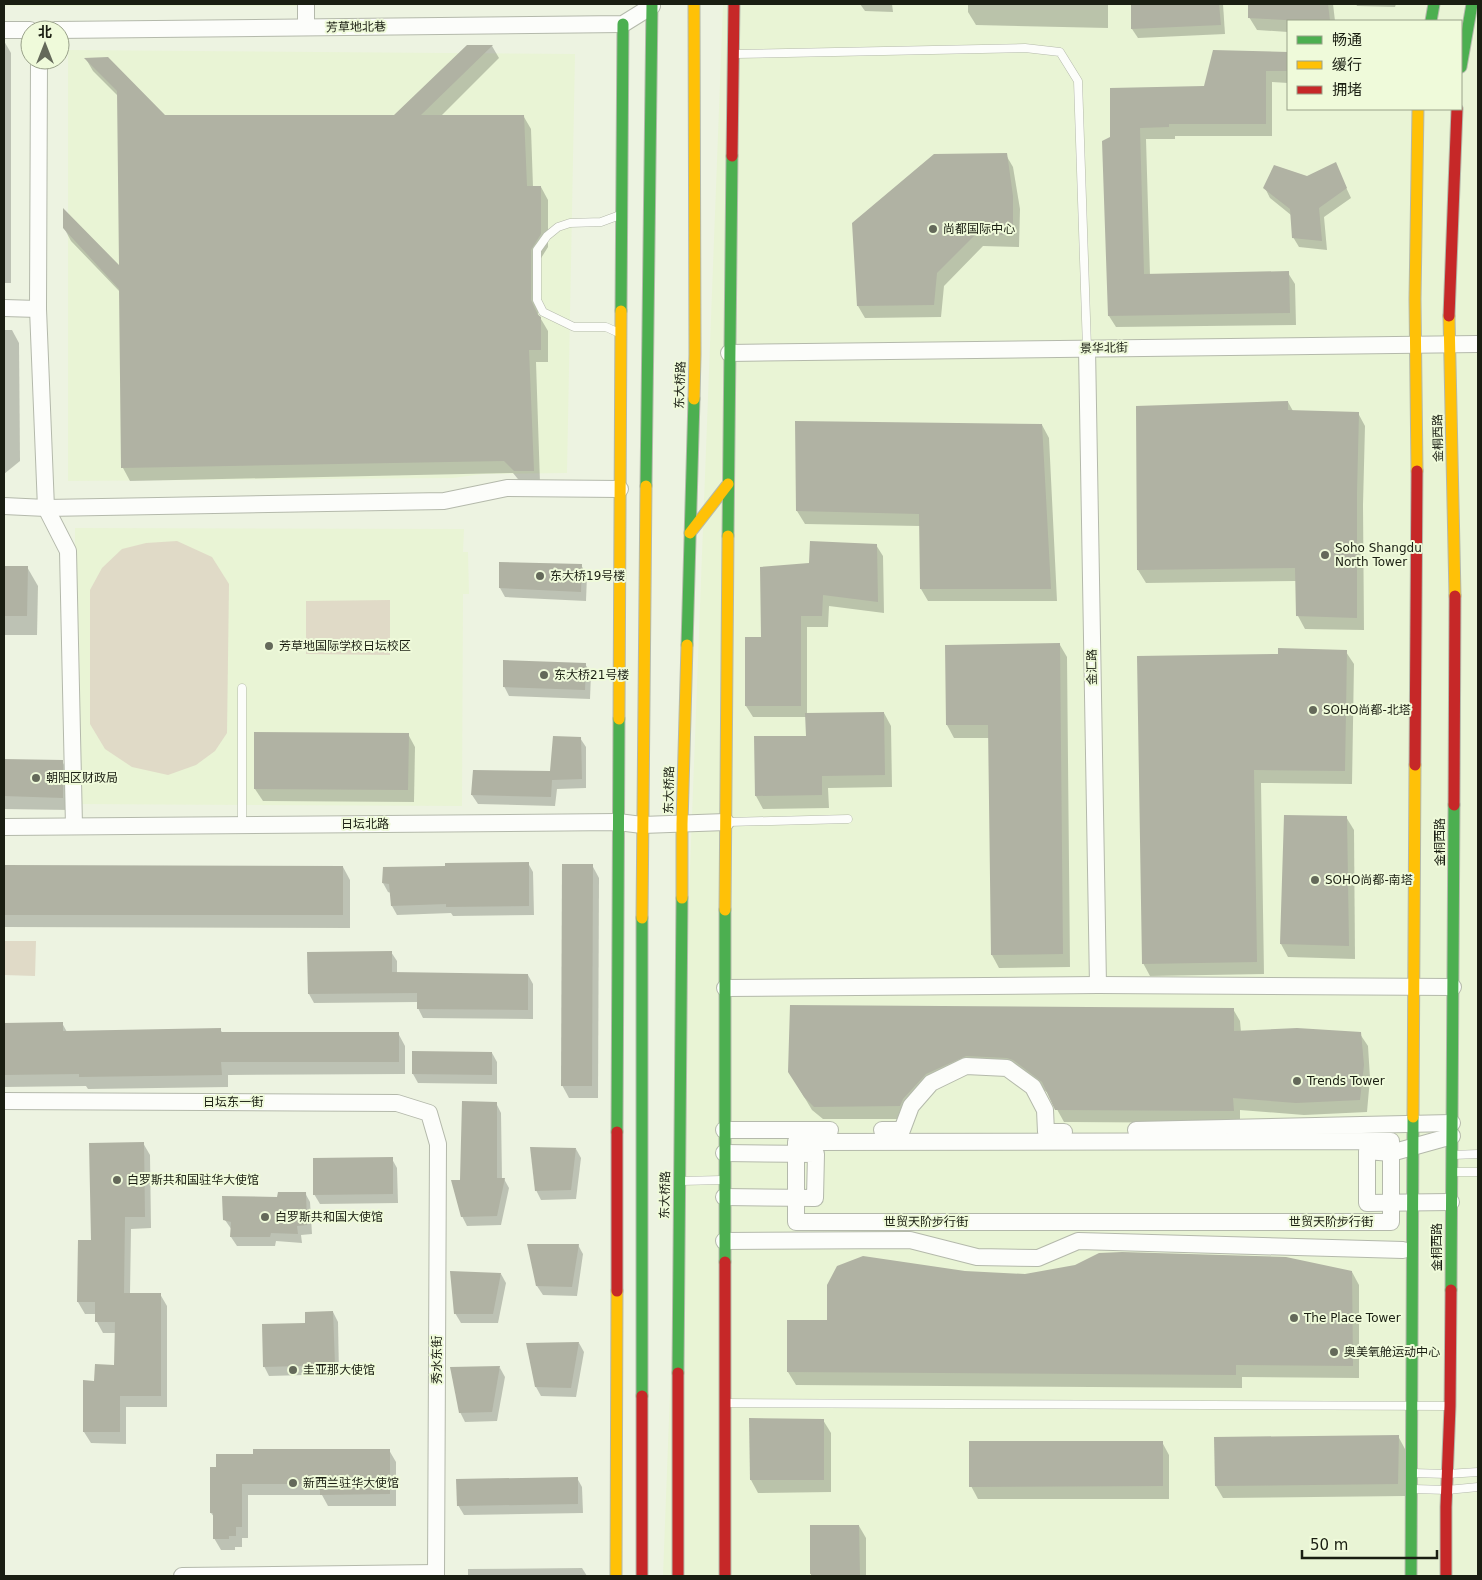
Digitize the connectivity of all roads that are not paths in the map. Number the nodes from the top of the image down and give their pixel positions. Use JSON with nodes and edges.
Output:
{"nodes":[{"id":1,"x":306,"y":4,"type":"edge"},
{"id":2,"x":694,"y":4,"type":"edge"},
{"id":3,"x":734,"y":4,"type":"edge"},
{"id":4,"x":1434,"y":4,"type":"edge"},
{"id":5,"x":1472,"y":4,"type":"edge"},
{"id":6,"x":652,"y":5,"type":"edge"},
{"id":7,"x":1431,"y":20,"type":"edge"},
{"id":8,"x":623,"y":24,"type":"junction"},
{"id":9,"x":306,"y":28,"type":"junction"},
{"id":10,"x":4,"y":30,"type":"edge"},
{"id":11,"x":20,"y":30,"type":"edge"},
{"id":12,"x":70,"y":30,"type":"edge"},
{"id":13,"x":734,"y":54,"type":"junction"},
{"id":14,"x":1462,"y":61,"type":"edge"},
{"id":15,"x":39,"y":70,"type":"edge"},
{"id":16,"x":1418,"y":110,"type":"edge"},
{"id":17,"x":1457,"y":110,"type":"edge"},
{"id":18,"x":621,"y":215,"type":"junction"},
{"id":19,"x":4,"y":308,"type":"edge"},
{"id":20,"x":38,"y":309,"type":"junction"},
{"id":21,"x":621,"y":334,"type":"junction"},
{"id":22,"x":1416,"y":344,"type":"junction"},
{"id":23,"x":1450,"y":344,"type":"junction"},
{"id":24,"x":1478,"y":344,"type":"edge"},
{"id":25,"x":1087,"y":348,"type":"junction"},
{"id":26,"x":729,"y":353,"type":"junction"},
{"id":27,"x":728,"y":484,"type":"junction"},
{"id":28,"x":620,"y":489,"type":"junction"},
{"id":29,"x":4,"y":506,"type":"edge"},
{"id":30,"x":46,"y":508,"type":"junction"},
{"id":31,"x":690,"y":533,"type":"junction"},
{"id":32,"x":242,"y":688,"type":"dead end"},
{"id":33,"x":848,"y":819,"type":"dead end"},
{"id":34,"x":618,"y":822,"type":"junction"},
{"id":35,"x":726,"y":822,"type":"junction"},
{"id":36,"x":682,"y":824,"type":"junction"},
{"id":37,"x":242,"y":825,"type":"junction"},
{"id":38,"x":642,"y":825,"type":"junction"},
{"id":39,"x":4,"y":826,"type":"edge"},
{"id":40,"x":74,"y":826,"type":"junction"},
{"id":41,"x":1098,"y":985,"type":"junction"},
{"id":42,"x":1414,"y":987,"type":"junction"},
{"id":43,"x":1453,"y":987,"type":"junction"},
{"id":44,"x":725,"y":988,"type":"junction"},
{"id":45,"x":4,"y":1101,"type":"edge"},
{"id":46,"x":1413,"y":1124,"type":"junction"},
{"id":47,"x":724,"y":1130,"type":"junction"},
{"id":48,"x":1452,"y":1130,"type":"junction"},
{"id":49,"x":438,"y":1144,"type":"joint"},
{"id":50,"x":1413,"y":1147,"type":"junction"},
{"id":51,"x":724,"y":1153,"type":"junction"},
{"id":52,"x":796,"y":1153,"type":"junction"},
{"id":53,"x":1391,"y":1153,"type":"junction"},
{"id":54,"x":1478,"y":1154,"type":"edge"},
{"id":55,"x":1452,"y":1155,"type":"junction"},
{"id":56,"x":1452,"y":1172,"type":"junction"},
{"id":57,"x":1478,"y":1172,"type":"edge"},
{"id":58,"x":724,"y":1180,"type":"junction"},
{"id":59,"x":679,"y":1181,"type":"junction"},
{"id":60,"x":724,"y":1197,"type":"junction"},
{"id":61,"x":796,"y":1198,"type":"junction"},
{"id":62,"x":1413,"y":1202,"type":"junction"},
{"id":63,"x":1451,"y":1202,"type":"junction"},
{"id":64,"x":1391,"y":1203,"type":"junction"},
{"id":65,"x":724,"y":1241,"type":"junction"},
{"id":66,"x":1403,"y":1250,"type":"dead end"},
{"id":67,"x":724,"y":1403,"type":"junction"},
{"id":68,"x":1412,"y":1406,"type":"junction"},
{"id":69,"x":1450,"y":1406,"type":"junction"},
{"id":70,"x":1478,"y":1472,"type":"edge"},
{"id":71,"x":1412,"y":1473,"type":"junction"},
{"id":72,"x":1448,"y":1474,"type":"junction"},
{"id":73,"x":1478,"y":1487,"type":"edge"},
{"id":74,"x":1412,"y":1489,"type":"junction"},
{"id":75,"x":1447,"y":1490,"type":"junction"},
{"id":76,"x":436,"y":1575,"type":"edge"},
{"id":77,"x":182,"y":1576,"type":"edge"},
{"id":78,"x":616,"y":1576,"type":"edge"},
{"id":79,"x":642,"y":1576,"type":"edge"},
{"id":80,"x":678,"y":1576,"type":"edge"},
{"id":81,"x":725,"y":1576,"type":"edge"},
{"id":82,"x":1411,"y":1576,"type":"edge"},
{"id":83,"x":1446,"y":1576,"type":"edge"}],
"edges":[{"from":1,"to":9,"type":"street"},
{"from":2,"to":31,"type":"main road","name":"东大桥路"},
{"from":3,"to":13,"type":"main road"},
{"from":4,"to":7,"type":"main road"},
{"from":5,"to":14,"type":"main road"},
{"from":6,"to":8,"type":"street"},
{"from":6,"to":38,"type":"main road","name":"东大桥路"},
{"from":8,"to":9,"type":"street","name":"芳草地北巷"},
{"from":8,"to":18,"type":"main road"},
{"from":9,"to":12,"type":"street","name":"芳草地北巷"},
{"from":10,"to":11,"type":"street"},
{"from":13,"to":25,"type":"lane"},
{"from":13,"to":26,"type":"main road"},
{"from":15,"to":20,"type":"street"},
{"from":16,"to":22,"type":"main road","name":"金桐西路"},
{"from":17,"to":23,"type":"main road","name":"金桐西路"},
{"from":18,"to":21,"type":"main road"},
{"from":18,"to":21,"type":"lane"},
{"from":19,"to":20,"type":"street"},
{"from":20,"to":30,"type":"street"},
{"from":21,"to":28,"type":"main road"},
{"from":22,"to":23,"type":"street","name":"景华北街"},
{"from":22,"to":25,"type":"street","name":"景华北街"},
{"from":22,"to":42,"type":"main road","name":"金桐西路"},
{"from":23,"to":24,"type":"street","name":"景华北街"},
{"from":23,"to":43,"type":"main road","name":"金桐西路"},
{"from":25,"to":26,"type":"street","name":"景华北街"},
{"from":25,"to":41,"type":"street","name":"金汇路"},
{"from":26,"to":27,"type":"main road"},
{"from":27,"to":31,"type":"main road"},
{"from":27,"to":35,"type":"main road"},
{"from":28,"to":30,"type":"street"},
{"from":28,"to":34,"type":"main road"},
{"from":29,"to":30,"type":"street"},
{"from":30,"to":40,"type":"street"},
{"from":31,"to":36,"type":"main road","name":"东大桥路"},
{"from":32,"to":37,"type":"lane"},
{"from":33,"to":35,"type":"lane"},
{"from":34,"to":37,"type":"street","name":"日坛北路"},
{"from":34,"to":38,"type":"street","name":"日坛北路"},
{"from":34,"to":78,"type":"main road"},
{"from":35,"to":36,"type":"street","name":"日坛北路"},
{"from":35,"to":44,"type":"main road"},
{"from":36,"to":38,"type":"street","name":"日坛北路"},
{"from":36,"to":59,"type":"main road","name":"东大桥路"},
{"from":37,"to":40,"type":"street","name":"日坛北路"},
{"from":38,"to":79,"type":"main road","name":"东大桥路"},
{"from":39,"to":40,"type":"street","name":"日坛北路"},
{"from":41,"to":42,"type":"street"},
{"from":41,"to":44,"type":"street"},
{"from":42,"to":43,"type":"street"},
{"from":42,"to":46,"type":"main road","name":"金桐西路"},
{"from":43,"to":48,"type":"main road","name":"金桐西路"},
{"from":44,"to":47,"type":"main road"},
{"from":45,"to":49,"type":"street","name":"日坛东一街"},
{"from":46,"to":47,"type":"street"},
{"from":46,"to":48,"type":"street"},
{"from":46,"to":50,"type":"main road","name":"金桐西路"},
{"from":47,"to":51,"type":"main road"},
{"from":48,"to":50,"type":"street"},
{"from":48,"to":55,"type":"main road","name":"金桐西路"},
{"from":49,"to":76,"type":"street","name":"秀水东街"},
{"from":50,"to":53,"type":"street"},
{"from":50,"to":62,"type":"main road","name":"金桐西路"},
{"from":51,"to":52,"type":"street"},
{"from":51,"to":58,"type":"main road"},
{"from":52,"to":53,"type":"street"},
{"from":52,"to":61,"type":"street","name":"世贸天阶步行街"},
{"from":53,"to":64,"type":"street","name":"世贸天阶步行街"},
{"from":53,"to":64,"type":"street"},
{"from":54,"to":55,"type":"lane"},
{"from":55,"to":56,"type":"main road","name":"金桐西路"},
{"from":56,"to":57,"type":"lane"},
{"from":56,"to":63,"type":"main road","name":"金桐西路"},
{"from":58,"to":59,"type":"lane"},
{"from":58,"to":60,"type":"main road"},
{"from":59,"to":80,"type":"main road","name":"东大桥路"},
{"from":60,"to":61,"type":"street"},
{"from":60,"to":65,"type":"main road"},
{"from":61,"to":64,"type":"street","name":"世贸天阶步行街"},
{"from":62,"to":63,"type":"street"},
{"from":62,"to":64,"type":"street"},
{"from":62,"to":68,"type":"main road","name":"金桐西路"},
{"from":63,"to":69,"type":"main road","name":"金桐西路"},
{"from":65,"to":66,"type":"street"},
{"from":65,"to":67,"type":"main road"},
{"from":67,"to":68,"type":"lane"},
{"from":67,"to":81,"type":"main road"},
{"from":68,"to":69,"type":"lane"},
{"from":68,"to":71,"type":"main road","name":"金桐西路"},
{"from":69,"to":72,"type":"main road","name":"金桐西路"},
{"from":70,"to":72,"type":"lane"},
{"from":71,"to":72,"type":"lane"},
{"from":71,"to":74,"type":"main road","name":"金桐西路"},
{"from":72,"to":75,"type":"main road","name":"金桐西路"},
{"from":73,"to":75,"type":"lane"},
{"from":74,"to":75,"type":"lane"},
{"from":74,"to":82,"type":"main road","name":"金桐西路"},
{"from":75,"to":83,"type":"main road","name":"金桐西路"},
{"from":76,"to":77,"type":"street"}]}
